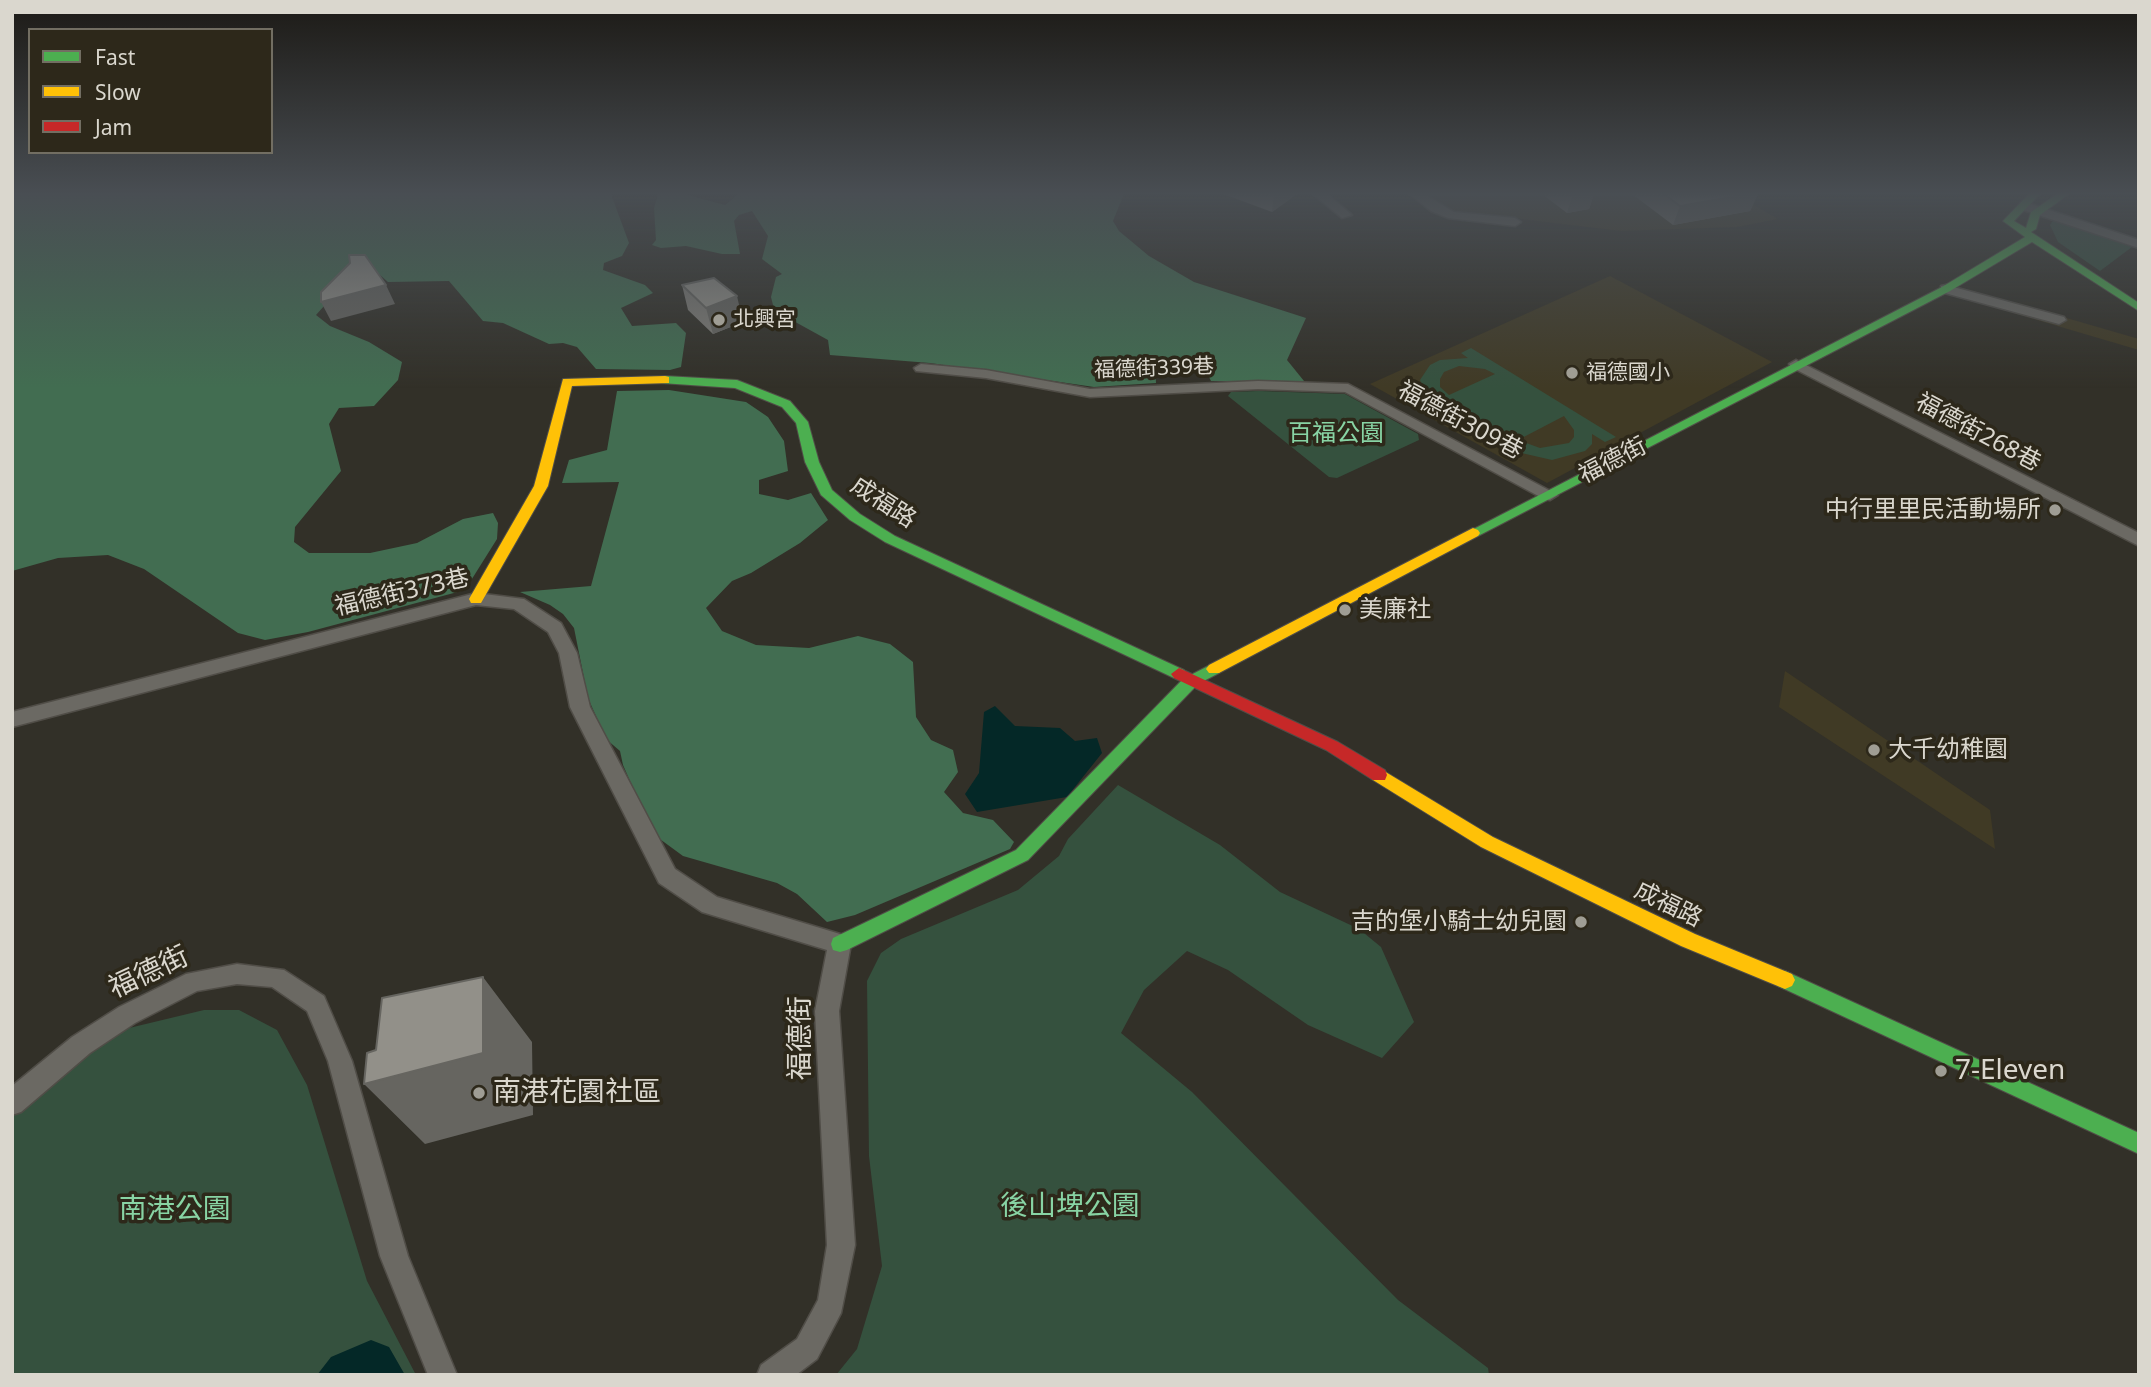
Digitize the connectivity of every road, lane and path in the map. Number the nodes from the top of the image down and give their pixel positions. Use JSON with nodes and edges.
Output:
{"nodes":[{"id":1,"x":1996,"y":259,"type":"edge"},
{"id":2,"x":2063,"y":259,"type":"edge"},
{"id":3,"x":1946,"y":289,"type":"junction"},
{"id":4,"x":2139,"y":308,"type":"edge"},
{"id":5,"x":2059,"y":320,"type":"dead end"},
{"id":6,"x":1796,"y":364,"type":"junction"},
{"id":7,"x":921,"y":368,"type":"dead end"},
{"id":8,"x":1348,"y":388,"type":"joint"},
{"id":9,"x":1550,"y":495,"type":"junction"},
{"id":10,"x":2139,"y":540,"type":"edge"},
{"id":11,"x":476,"y":599,"type":"junction"},
{"id":12,"x":1192,"y":680,"type":"junction"},
{"id":13,"x":12,"y":720,"type":"edge"},
{"id":14,"x":840,"y":944,"type":"junction"},
{"id":15,"x":12,"y":1103,"type":"edge"},
{"id":16,"x":2139,"y":1144,"type":"edge"},
{"id":17,"x":443,"y":1375,"type":"edge"},
{"id":18,"x":771,"y":1375,"type":"edge"}],
"edges":[{"from":1,"to":3,"type":"street","name":"福德街"},
{"from":2,"to":4,"type":"street"},
{"from":3,"to":5,"type":"street"},
{"from":3,"to":6,"type":"street","name":"福德街"},
{"from":6,"to":9,"type":"street","name":"福德街"},
{"from":6,"to":10,"type":"street","name":"福德街268巷"},
{"from":7,"to":8,"type":"street","name":"福德街339巷"},
{"from":8,"to":9,"type":"street","name":"福德街309巷"},
{"from":9,"to":12,"type":"street","name":"福德街"},
{"from":11,"to":12,"type":"street","name":"成福路"},
{"from":11,"to":13,"type":"street","name":"福德街373巷"},
{"from":11,"to":14,"type":"street","name":"福德街373巷"},
{"from":12,"to":14,"type":"street","name":"福德街"},
{"from":12,"to":16,"type":"street","name":"成福路"},
{"from":14,"to":18,"type":"street","name":"福德街"},
{"from":15,"to":17,"type":"street","name":"福德街"}]}
